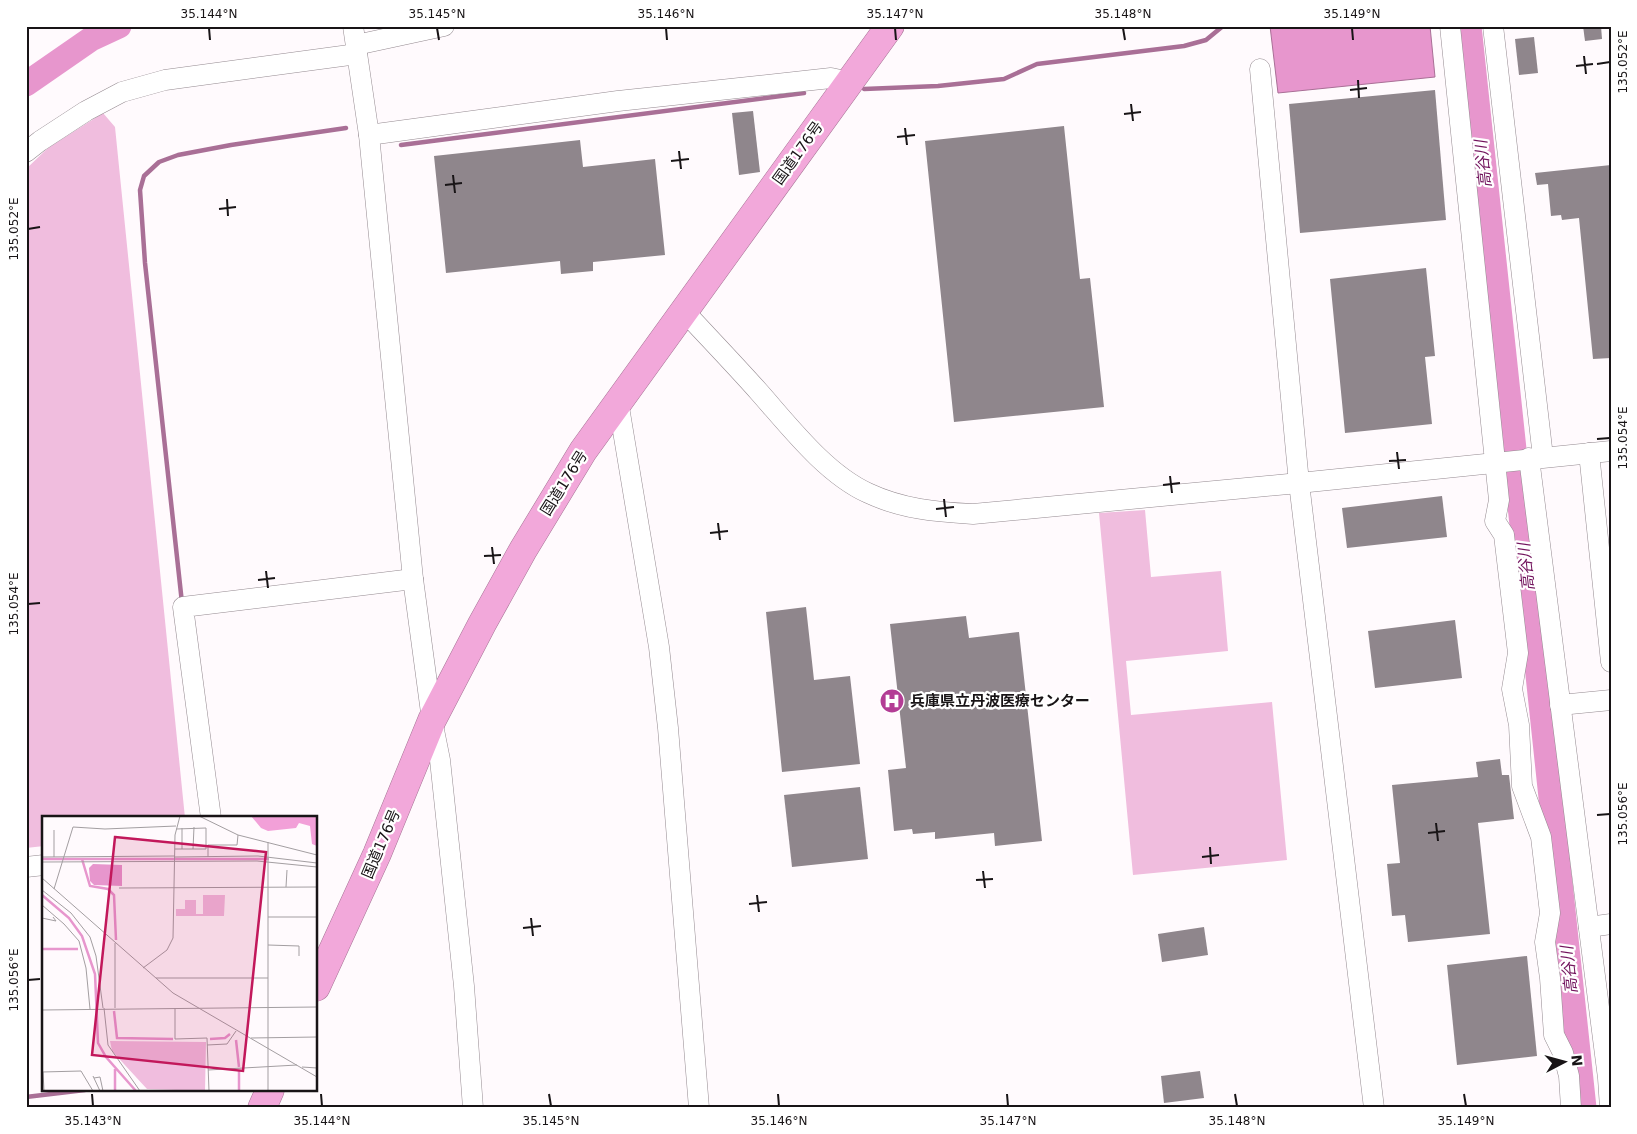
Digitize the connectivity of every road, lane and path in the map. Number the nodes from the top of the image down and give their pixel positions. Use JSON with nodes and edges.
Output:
{"nodes":[{"id":1,"x":444,"y":26,"type":"edge"},
{"id":2,"x":890,"y":26,"type":"edge"},
{"id":3,"x":1450,"y":26,"type":"edge"},
{"id":4,"x":1493,"y":26,"type":"edge"},
{"id":5,"x":356,"y":42,"type":"edge"},
{"id":6,"x":1260,"y":68,"type":"dead end"},
{"id":7,"x":850,"y":82,"type":"junction"},
{"id":8,"x":369,"y":135,"type":"junction"},
{"id":9,"x":26,"y":152,"type":"edge"},
{"id":10,"x":684,"y":311,"type":"junction"},
{"id":11,"x":618,"y":401,"type":"junction"},
{"id":12,"x":1611,"y":451,"type":"edge"},
{"id":13,"x":1589,"y":453,"type":"junction"},
{"id":14,"x":1536,"y":458,"type":"junction"},
{"id":15,"x":1499,"y":461,"type":"junction"},
{"id":16,"x":1299,"y":483,"type":"junction"},
{"id":17,"x":1603,"y":508,"type":"edge"},
{"id":18,"x":413,"y":579,"type":"junction"},
{"id":19,"x":1607,"y":592,"type":"edge"},
{"id":20,"x":1611,"y":662,"type":"edge"},
{"id":21,"x":1611,"y":700,"type":"edge"},
{"id":22,"x":1560,"y":705,"type":"junction"},
{"id":23,"x":432,"y":720,"type":"junction"},
{"id":24,"x":211,"y":816,"type":"edge"},
{"id":25,"x":42,"y":864,"type":"edge"},
{"id":26,"x":26,"y":867,"type":"edge"},
{"id":27,"x":1611,"y":924,"type":"edge"},
{"id":28,"x":1589,"y":927,"type":"junction"},
{"id":29,"x":318,"y":983,"type":"edge"},
{"id":30,"x":269,"y":1092,"type":"edge"},
{"id":31,"x":262,"y":1108,"type":"edge"},
{"id":32,"x":473,"y":1108,"type":"edge"},
{"id":33,"x":699,"y":1108,"type":"edge"},
{"id":34,"x":1374,"y":1108,"type":"edge"},
{"id":35,"x":1571,"y":1108,"type":"edge"},
{"id":36,"x":1610,"y":1108,"type":"edge"}],
"edges":[{"from":1,"to":5,"type":"street"},
{"from":2,"to":7,"type":"highway","name":"国道176号"},
{"from":3,"to":15,"type":"street"},
{"from":4,"to":14,"type":"street"},
{"from":5,"to":8,"type":"street"},
{"from":5,"to":9,"type":"street"},
{"from":6,"to":16,"type":"street"},
{"from":7,"to":8,"type":"street"},
{"from":7,"to":10,"type":"highway","name":"国道176号"},
{"from":8,"to":18,"type":"street"},
{"from":10,"to":11,"type":"highway","name":"国道176号"},
{"from":10,"to":16,"type":"street"},
{"from":11,"to":23,"type":"highway","name":"国道176号"},
{"from":11,"to":33,"type":"street"},
{"from":12,"to":13,"type":"street"},
{"from":13,"to":14,"type":"street"},
{"from":13,"to":17,"type":"street"},
{"from":14,"to":15,"type":"street"},
{"from":14,"to":22,"type":"street"},
{"from":15,"to":16,"type":"street"},
{"from":15,"to":35,"type":"street"},
{"from":16,"to":34,"type":"street"},
{"from":17,"to":19,"type":"street"},
{"from":18,"to":23,"type":"street"},
{"from":18,"to":24,"type":"street"},
{"from":19,"to":20,"type":"street"},
{"from":21,"to":22,"type":"street"},
{"from":22,"to":28,"type":"street"},
{"from":23,"to":29,"type":"highway","name":"国道176号"},
{"from":23,"to":32,"type":"street"},
{"from":25,"to":26,"type":"street"},
{"from":27,"to":28,"type":"street"},
{"from":28,"to":36,"type":"street"},
{"from":30,"to":31,"type":"highway"}]}
